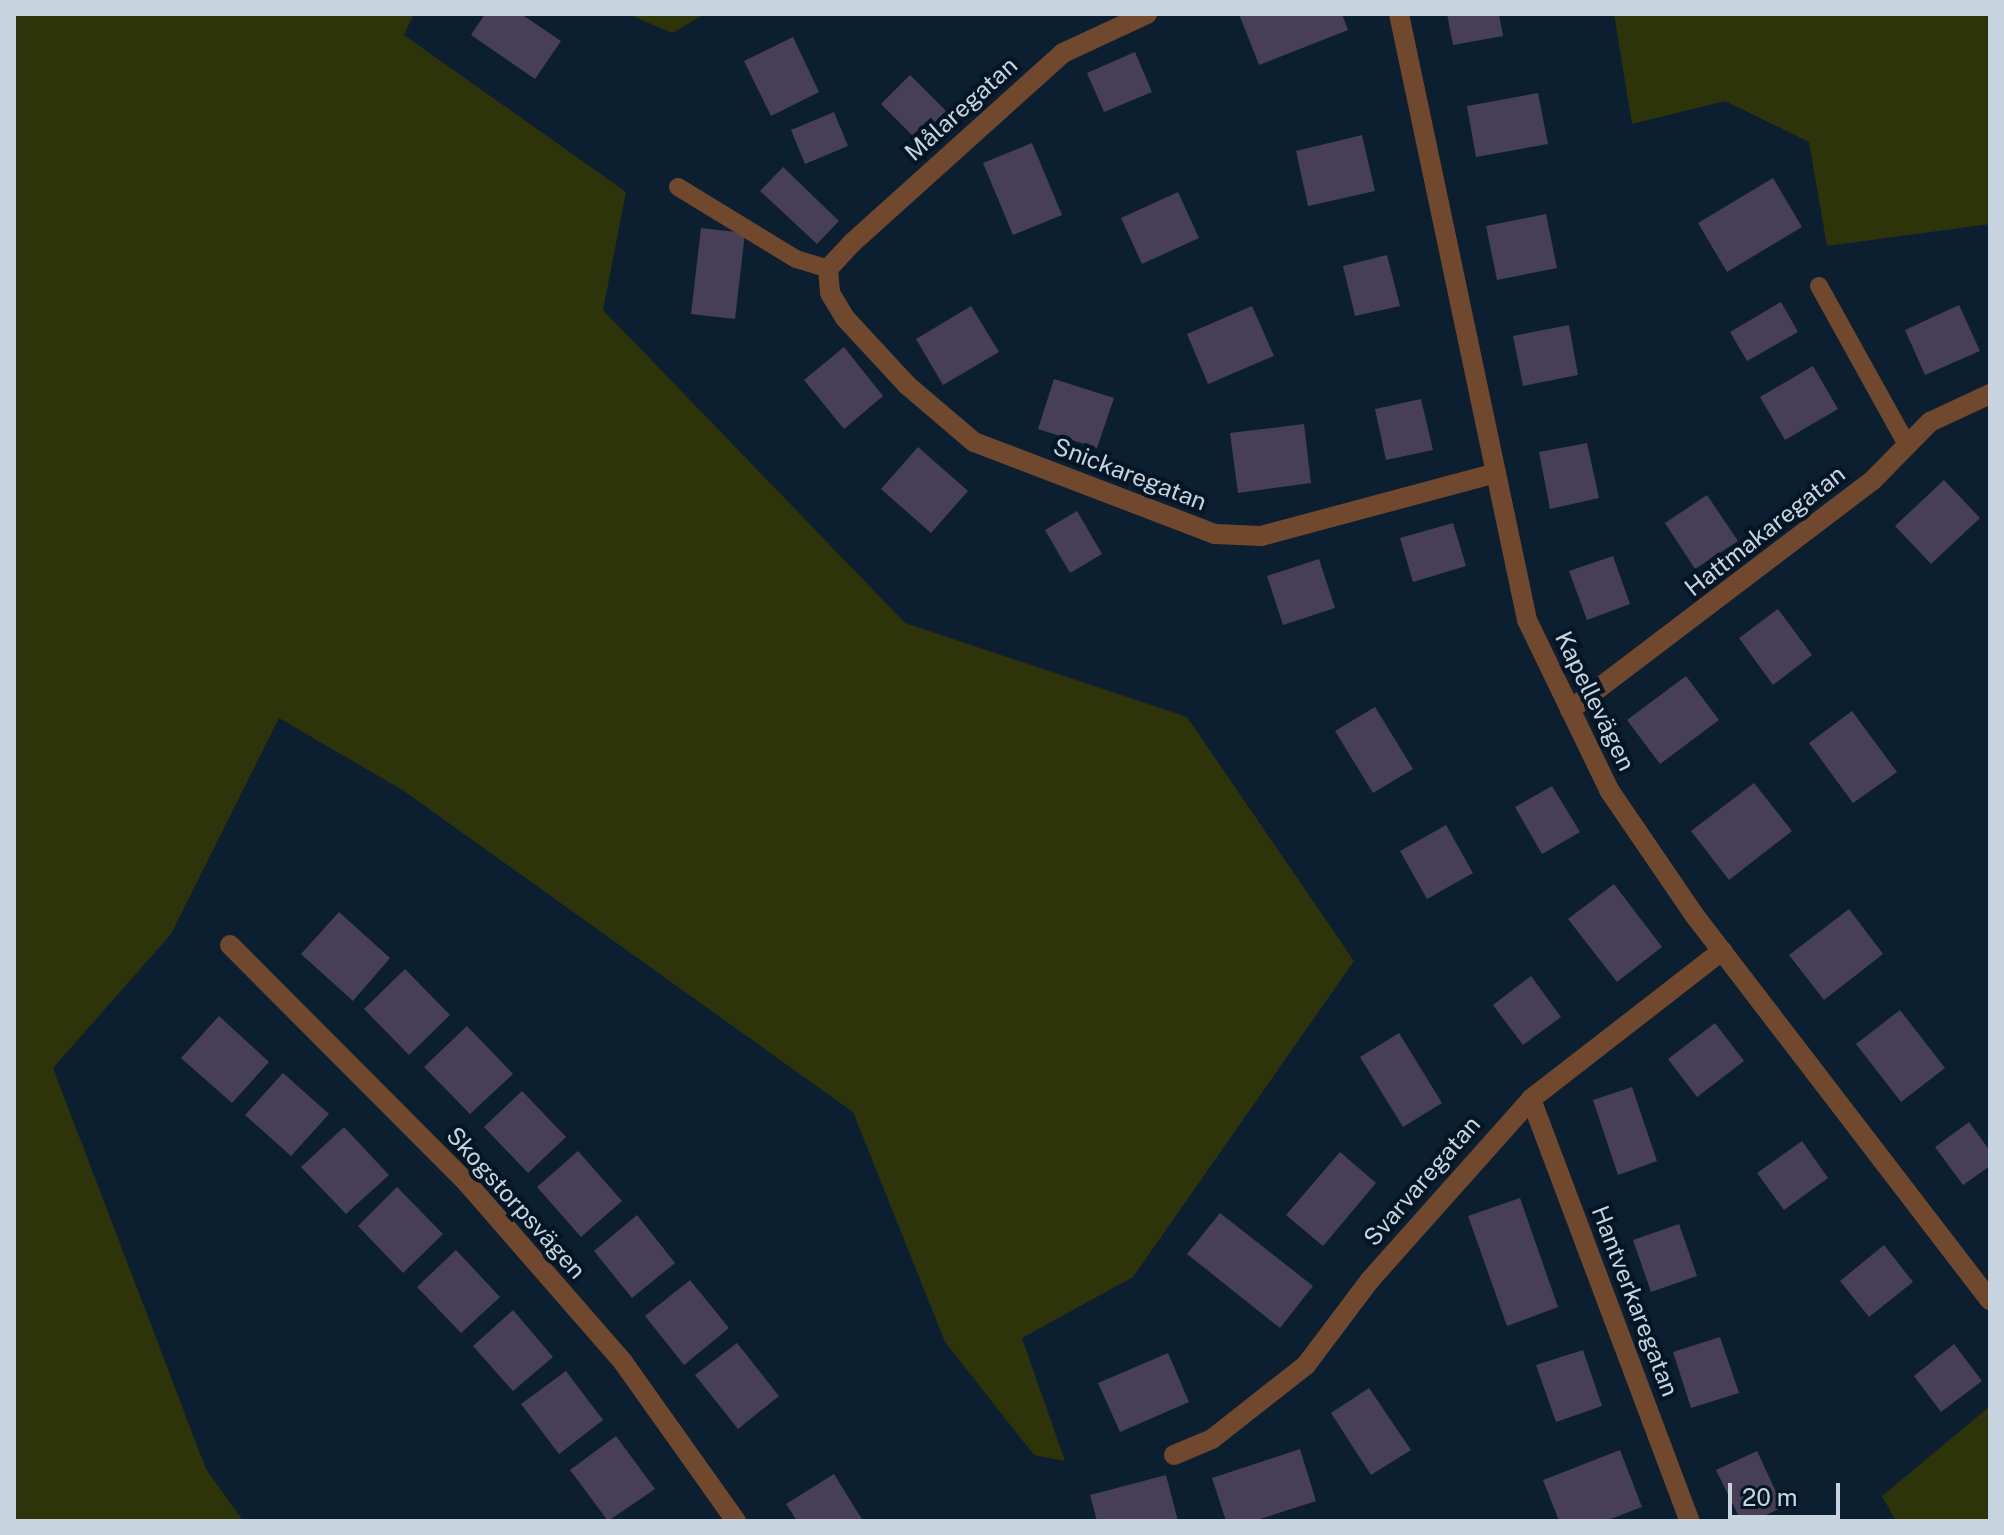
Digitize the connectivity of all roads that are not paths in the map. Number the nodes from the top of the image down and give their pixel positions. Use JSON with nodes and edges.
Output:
{"nodes":[{"id":1,"x":1147,"y":14,"type":"edge"},
{"id":2,"x":1399,"y":14,"type":"edge"},
{"id":3,"x":678,"y":187,"type":"dead end"},
{"id":4,"x":828,"y":269,"type":"junction"},
{"id":5,"x":1819,"y":286,"type":"dead end"},
{"id":6,"x":1990,"y":394,"type":"edge"},
{"id":7,"x":1907,"y":445,"type":"junction"},
{"id":8,"x":1496,"y":473,"type":"junction"},
{"id":9,"x":1570,"y":710,"type":"junction"},
{"id":10,"x":230,"y":945,"type":"dead end"},
{"id":11,"x":1722,"y":951,"type":"junction"},
{"id":12,"x":1531,"y":1099,"type":"junction"},
{"id":13,"x":1990,"y":1300,"type":"edge"},
{"id":14,"x":1174,"y":1455,"type":"dead end"},
{"id":15,"x":736,"y":1521,"type":"edge"},
{"id":16,"x":1690,"y":1521,"type":"edge"}],
"edges":[{"from":1,"to":4,"type":"street","name":"Målaregatan"},
{"from":2,"to":8,"type":"street","name":"Kapellevägen"},
{"from":3,"to":4,"type":"lane"},
{"from":4,"to":8,"type":"street","name":"Snickaregatan"},
{"from":5,"to":7,"type":"lane"},
{"from":6,"to":7,"type":"street","name":"Hattmakaregatan"},
{"from":7,"to":9,"type":"street","name":"Hattmakaregatan"},
{"from":8,"to":9,"type":"street","name":"Kapellevägen"},
{"from":9,"to":11,"type":"street","name":"Kapellevägen"},
{"from":10,"to":15,"type":"street","name":"Skogstorpsvägen"},
{"from":11,"to":12,"type":"street","name":"Svarvaregatan"},
{"from":11,"to":13,"type":"street","name":"Kapellevägen"},
{"from":12,"to":14,"type":"street","name":"Svarvaregatan"},
{"from":12,"to":16,"type":"street","name":"Hantverkaregatan"}]}
